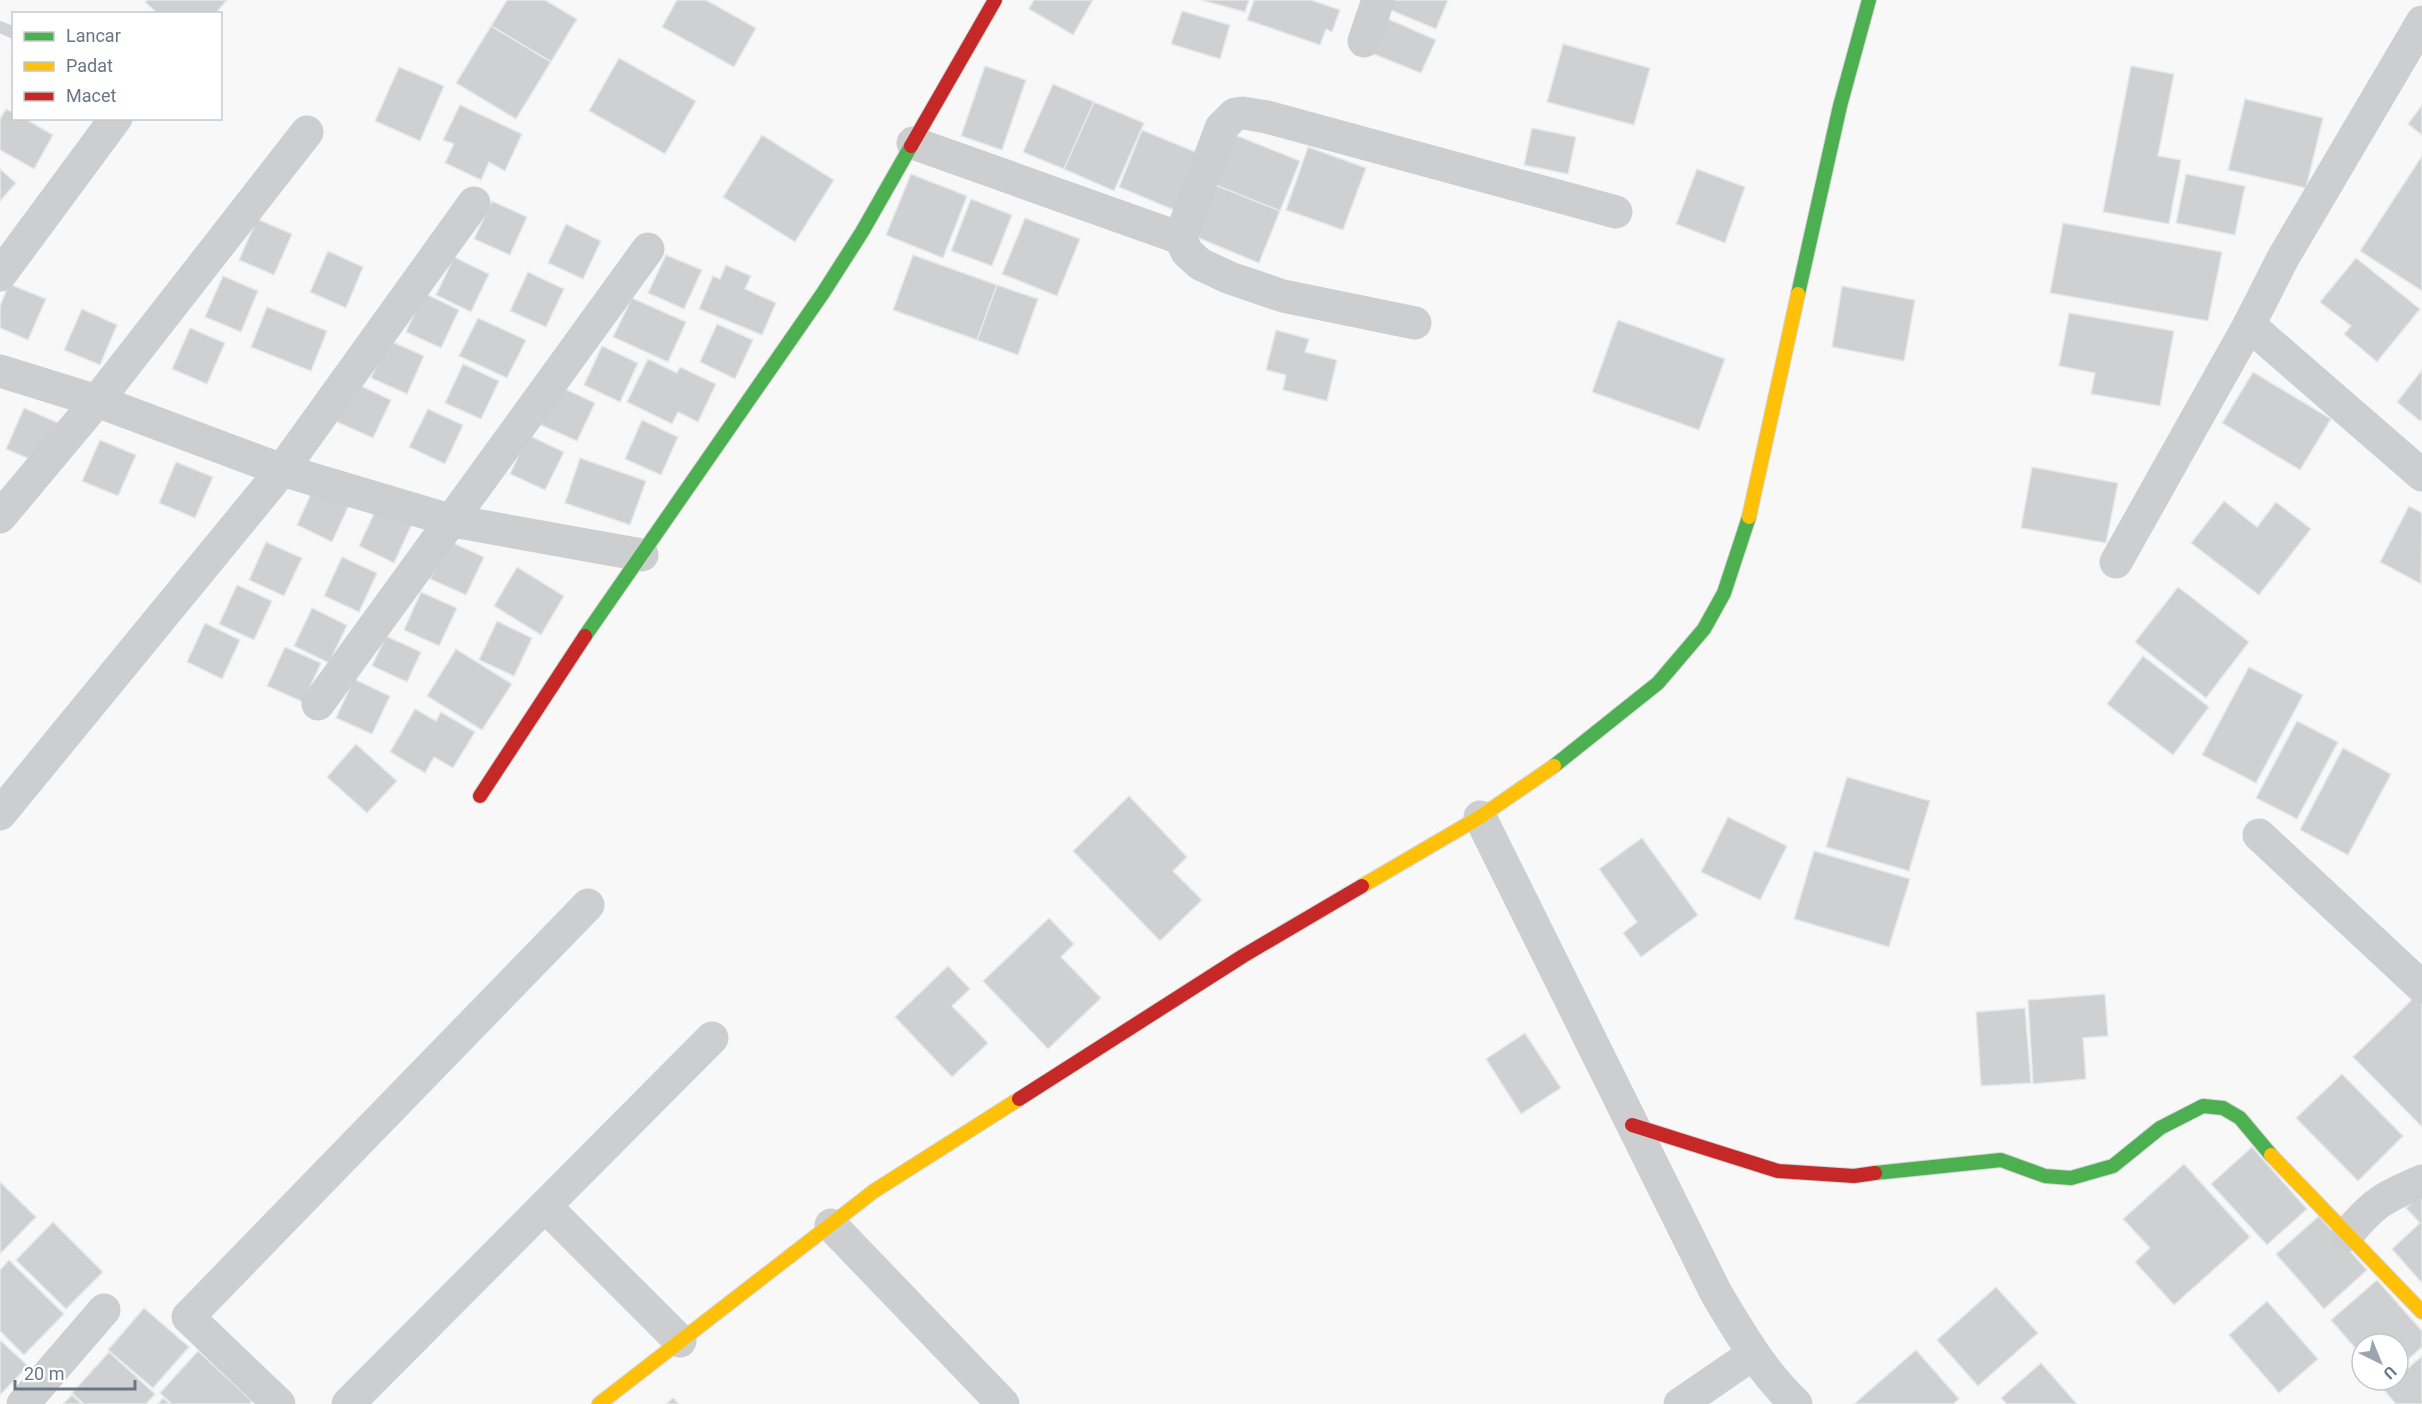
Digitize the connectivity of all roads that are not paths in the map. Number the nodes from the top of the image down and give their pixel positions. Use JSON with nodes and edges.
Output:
{"nodes":[{"id":1,"x":995,"y":0,"type":"edge"},
{"id":2,"x":1378,"y":0,"type":"edge"},
{"id":3,"x":1869,"y":0,"type":"edge"},
{"id":4,"x":2422,"y":22,"type":"edge"},
{"id":5,"x":1364,"y":40,"type":"dead end"},
{"id":6,"x":115,"y":120,"type":"edge"},
{"id":7,"x":307,"y":132,"type":"dead end"},
{"id":8,"x":913,"y":143,"type":"junction"},
{"id":9,"x":474,"y":203,"type":"dead end"},
{"id":10,"x":1616,"y":212,"type":"dead end"},
{"id":11,"x":1180,"y":238,"type":"junction"},
{"id":12,"x":648,"y":249,"type":"dead end"},
{"id":13,"x":0,"y":275,"type":"edge"},
{"id":14,"x":1415,"y":323,"type":"dead end"},
{"id":15,"x":2249,"y":325,"type":"junction"},
{"id":16,"x":0,"y":370,"type":"edge"},
{"id":17,"x":97,"y":402,"type":"junction"},
{"id":18,"x":282,"y":470,"type":"junction"},
{"id":19,"x":2422,"y":475,"type":"edge"},
{"id":20,"x":0,"y":517,"type":"edge"},
{"id":21,"x":453,"y":521,"type":"junction"},
{"id":22,"x":642,"y":555,"type":"junction"},
{"id":23,"x":2116,"y":562,"type":"dead end"},
{"id":24,"x":318,"y":704,"type":"dead end"},
{"id":25,"x":480,"y":796,"type":"dead end"},
{"id":26,"x":0,"y":814,"type":"edge"},
{"id":27,"x":1480,"y":817,"type":"junction"},
{"id":28,"x":2259,"y":835,"type":"dead end"},
{"id":29,"x":588,"y":905,"type":"dead end"},
{"id":30,"x":2422,"y":987,"type":"edge"},
{"id":31,"x":712,"y":1038,"type":"dead end"},
{"id":32,"x":1632,"y":1125,"type":"junction"},
{"id":33,"x":2422,"y":1181,"type":"edge"},
{"id":34,"x":545,"y":1206,"type":"junction"},
{"id":35,"x":831,"y":1225,"type":"junction"},
{"id":36,"x":2348,"y":1235,"type":"junction"},
{"id":37,"x":104,"y":1310,"type":"dead end"},
{"id":38,"x":2422,"y":1312,"type":"edge"},
{"id":39,"x":680,"y":1341,"type":"junction"},
{"id":40,"x":1753,"y":1354,"type":"junction"},
{"id":41,"x":23,"y":1404,"type":"edge"},
{"id":42,"x":279,"y":1404,"type":"edge"},
{"id":43,"x":348,"y":1404,"type":"edge"},
{"id":44,"x":599,"y":1404,"type":"edge"},
{"id":45,"x":1003,"y":1404,"type":"edge"},
{"id":46,"x":1680,"y":1404,"type":"edge"},
{"id":47,"x":1796,"y":1404,"type":"edge"}],
"edges":[{"from":1,"to":8,"type":"street"},
{"from":2,"to":5,"type":"street"},
{"from":3,"to":27,"type":"street"},
{"from":4,"to":15,"type":"street"},
{"from":6,"to":13,"type":"street"},
{"from":7,"to":17,"type":"street"},
{"from":8,"to":11,"type":"street"},
{"from":8,"to":22,"type":"street"},
{"from":9,"to":18,"type":"street"},
{"from":10,"to":11,"type":"street"},
{"from":11,"to":14,"type":"street"},
{"from":12,"to":21,"type":"street"},
{"from":15,"to":19,"type":"street"},
{"from":15,"to":23,"type":"street"},
{"from":16,"to":17,"type":"street"},
{"from":17,"to":18,"type":"street"},
{"from":17,"to":20,"type":"street"},
{"from":18,"to":21,"type":"street"},
{"from":18,"to":26,"type":"street"},
{"from":21,"to":22,"type":"street"},
{"from":21,"to":24,"type":"street"},
{"from":22,"to":25,"type":"street"},
{"from":27,"to":32,"type":"street"},
{"from":27,"to":35,"type":"street"},
{"from":28,"to":30,"type":"street"},
{"from":29,"to":42,"type":"street"},
{"from":31,"to":34,"type":"street"},
{"from":32,"to":36,"type":"street"},
{"from":32,"to":40,"type":"street"},
{"from":33,"to":36,"type":"street"},
{"from":34,"to":39,"type":"street"},
{"from":34,"to":43,"type":"street"},
{"from":35,"to":39,"type":"street"},
{"from":35,"to":45,"type":"street"},
{"from":36,"to":38,"type":"street"},
{"from":37,"to":41,"type":"street"},
{"from":39,"to":44,"type":"street"},
{"from":40,"to":46,"type":"street"},
{"from":40,"to":47,"type":"street"}]}
